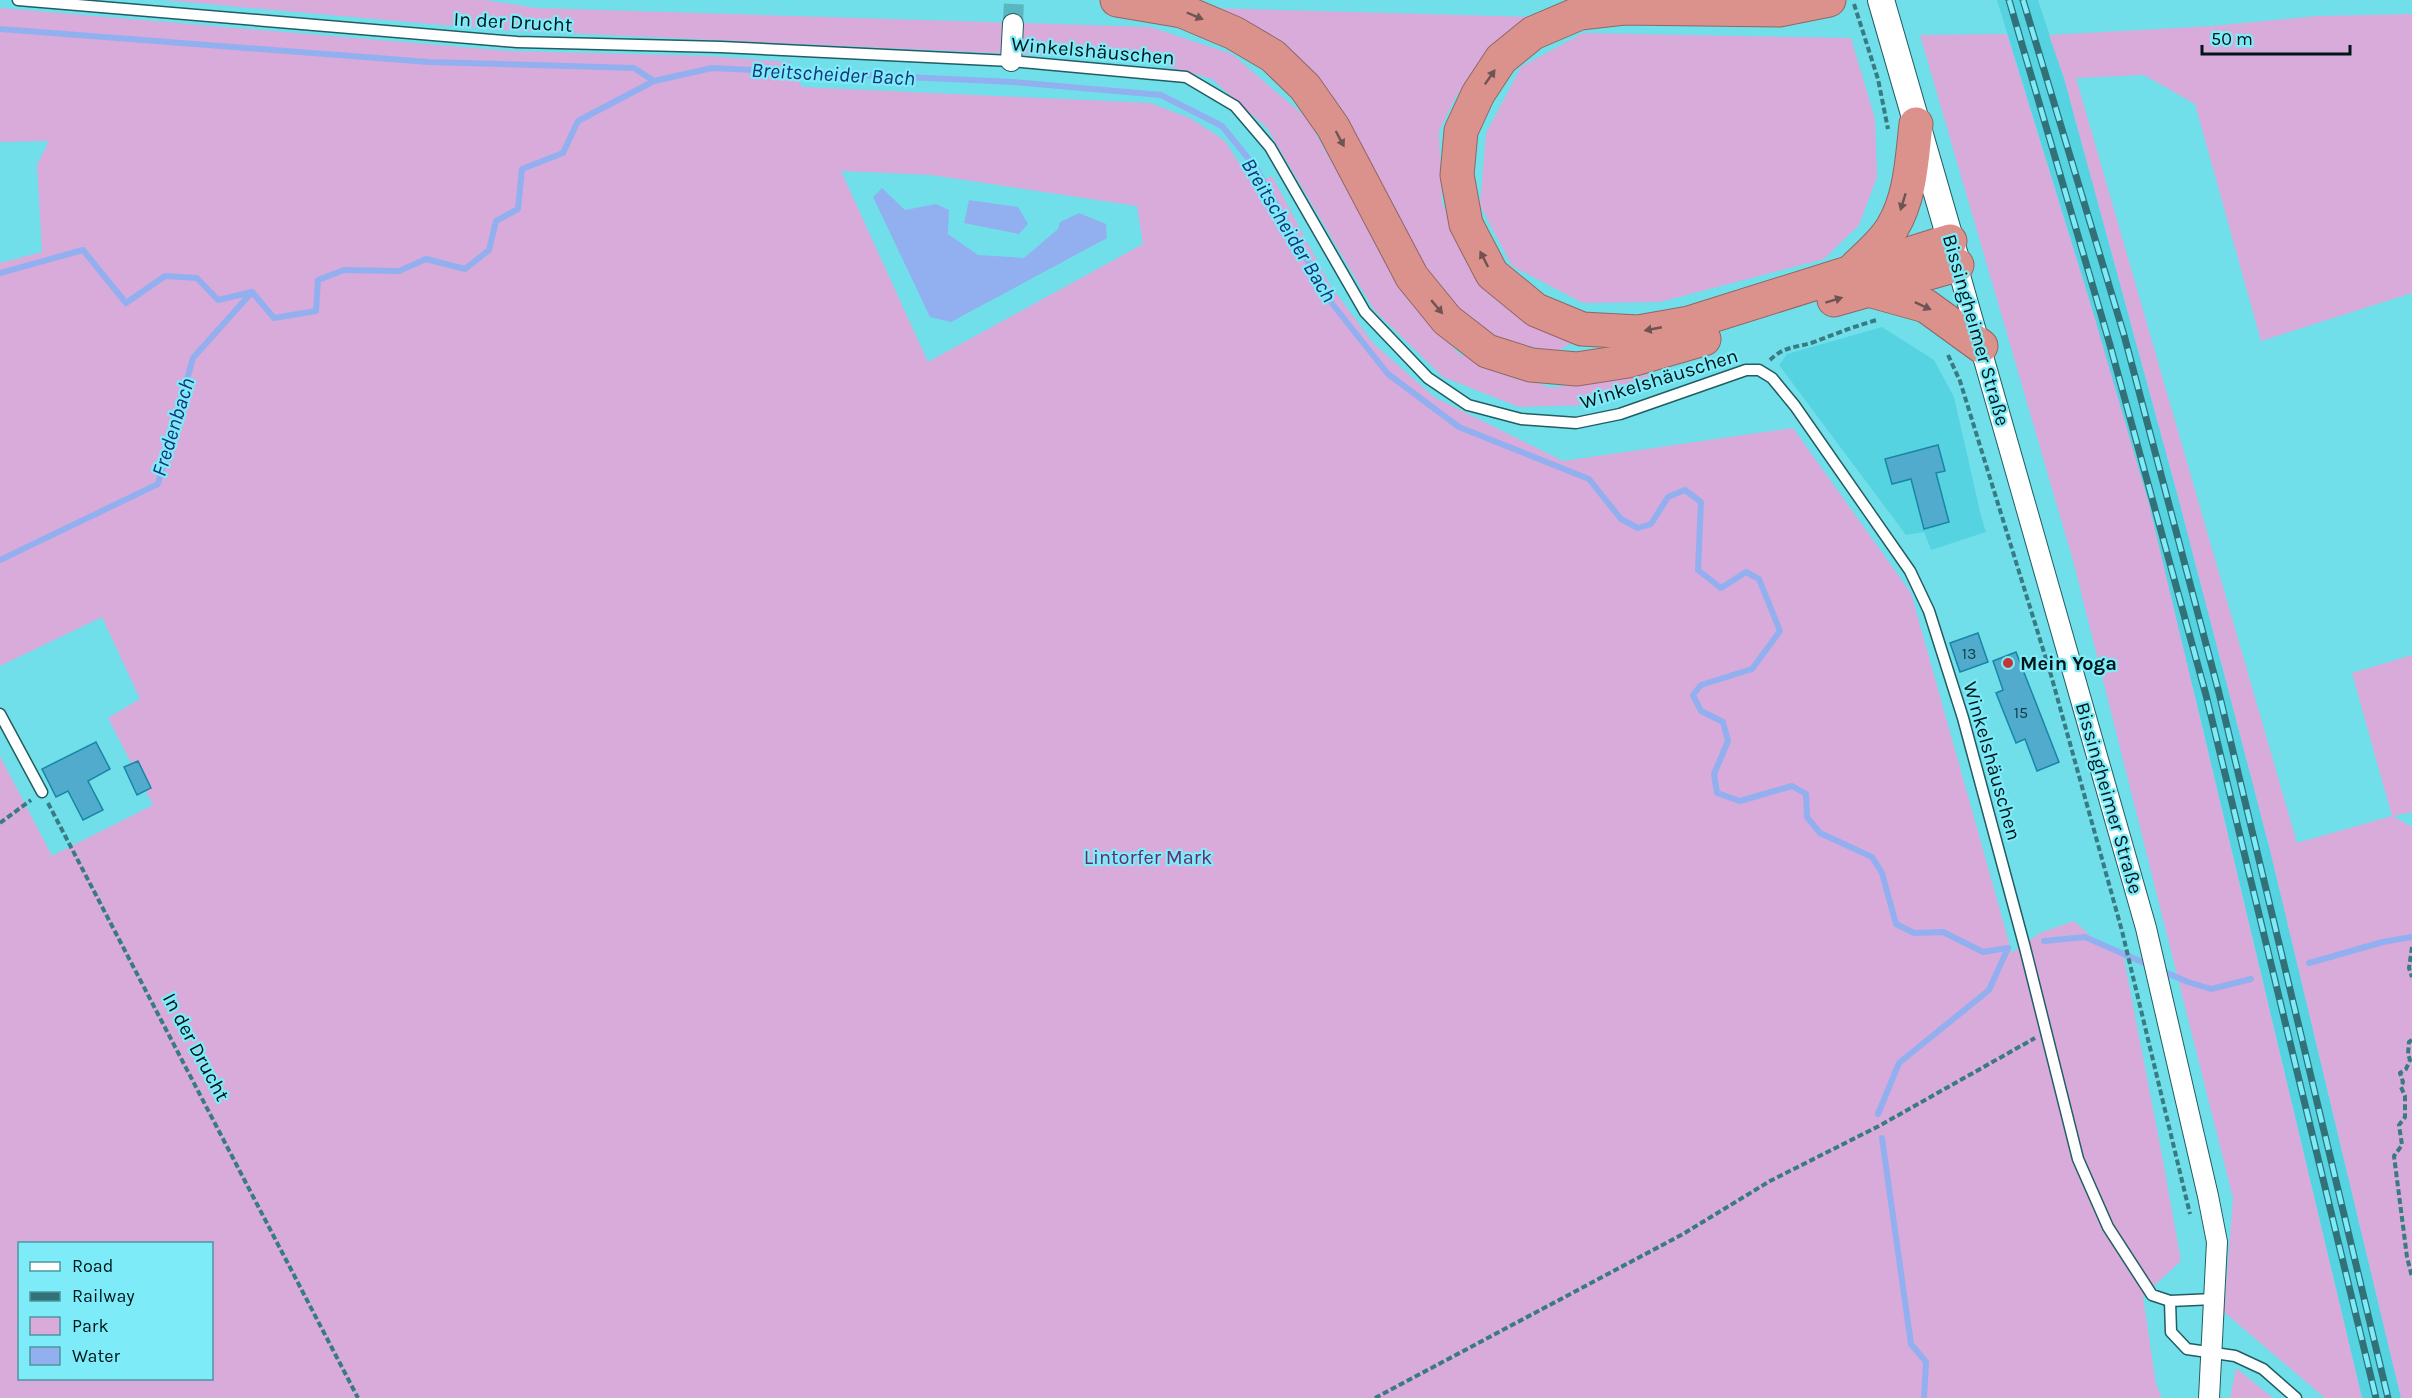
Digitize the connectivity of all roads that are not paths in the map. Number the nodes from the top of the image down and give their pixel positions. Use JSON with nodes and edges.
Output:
{"nodes":[{"id":1,"x":18,"y":0,"type":"edge"},
{"id":2,"x":1117,"y":0,"type":"edge"},
{"id":3,"x":1829,"y":0,"type":"edge"},
{"id":4,"x":1881,"y":0,"type":"edge"},
{"id":5,"x":1013,"y":24,"type":"tunnel mouth"},
{"id":6,"x":721,"y":47,"type":"joint"},
{"id":7,"x":1011,"y":61,"type":"junction"},
{"id":8,"x":1903,"y":132,"type":"junction"},
{"id":9,"x":1954,"y":253,"type":"junction"},
{"id":10,"x":1868,"y":286,"type":"junction"},
{"id":11,"x":1981,"y":346,"type":"junction"},
{"id":12,"x":0,"y":714,"type":"edge"},
{"id":13,"x":42,"y":792,"type":"road end"},
{"id":14,"x":2214,"y":1299,"type":"junction"},
{"id":15,"x":2170,"y":1301,"type":"junction"},
{"id":16,"x":2211,"y":1352,"type":"junction"},
{"id":17,"x":2209,"y":1398,"type":"edge"},
{"id":18,"x":2296,"y":1398,"type":"edge"}],
"edges":[{"from":1,"to":6,"type":"lane","name":"In der Drucht"},
{"from":2,"to":10,"type":"highway","one_way":true},
{"from":10,"to":3,"type":"highway","one_way":true},
{"from":4,"to":8,"type":"street","name":"Bissingheimer Straße"},
{"from":5,"to":7,"type":"street"},
{"from":6,"to":7,"type":"lane","name":"Winkelshäuschen"},
{"from":7,"to":15,"type":"lane","name":"Winkelshäuschen"},
{"from":8,"to":9,"type":"street","name":"Bissingheimer Straße"},
{"from":8,"to":10,"type":"highway","one_way":true},
{"from":9,"to":10,"type":"highway"},
{"from":9,"to":11,"type":"street","name":"Bissingheimer Straße"},
{"from":10,"to":11,"type":"highway","one_way":true},
{"from":11,"to":14,"type":"street","name":"Bissingheimer Straße"},
{"from":12,"to":13,"type":"lane"},
{"from":14,"to":15,"type":"lane"},
{"from":14,"to":16,"type":"street","name":"Bissingheimer Straße"},
{"from":15,"to":16,"type":"lane"},
{"from":16,"to":17,"type":"street","name":"Bissingheimer Straße"},
{"from":16,"to":18,"type":"lane"}]}
